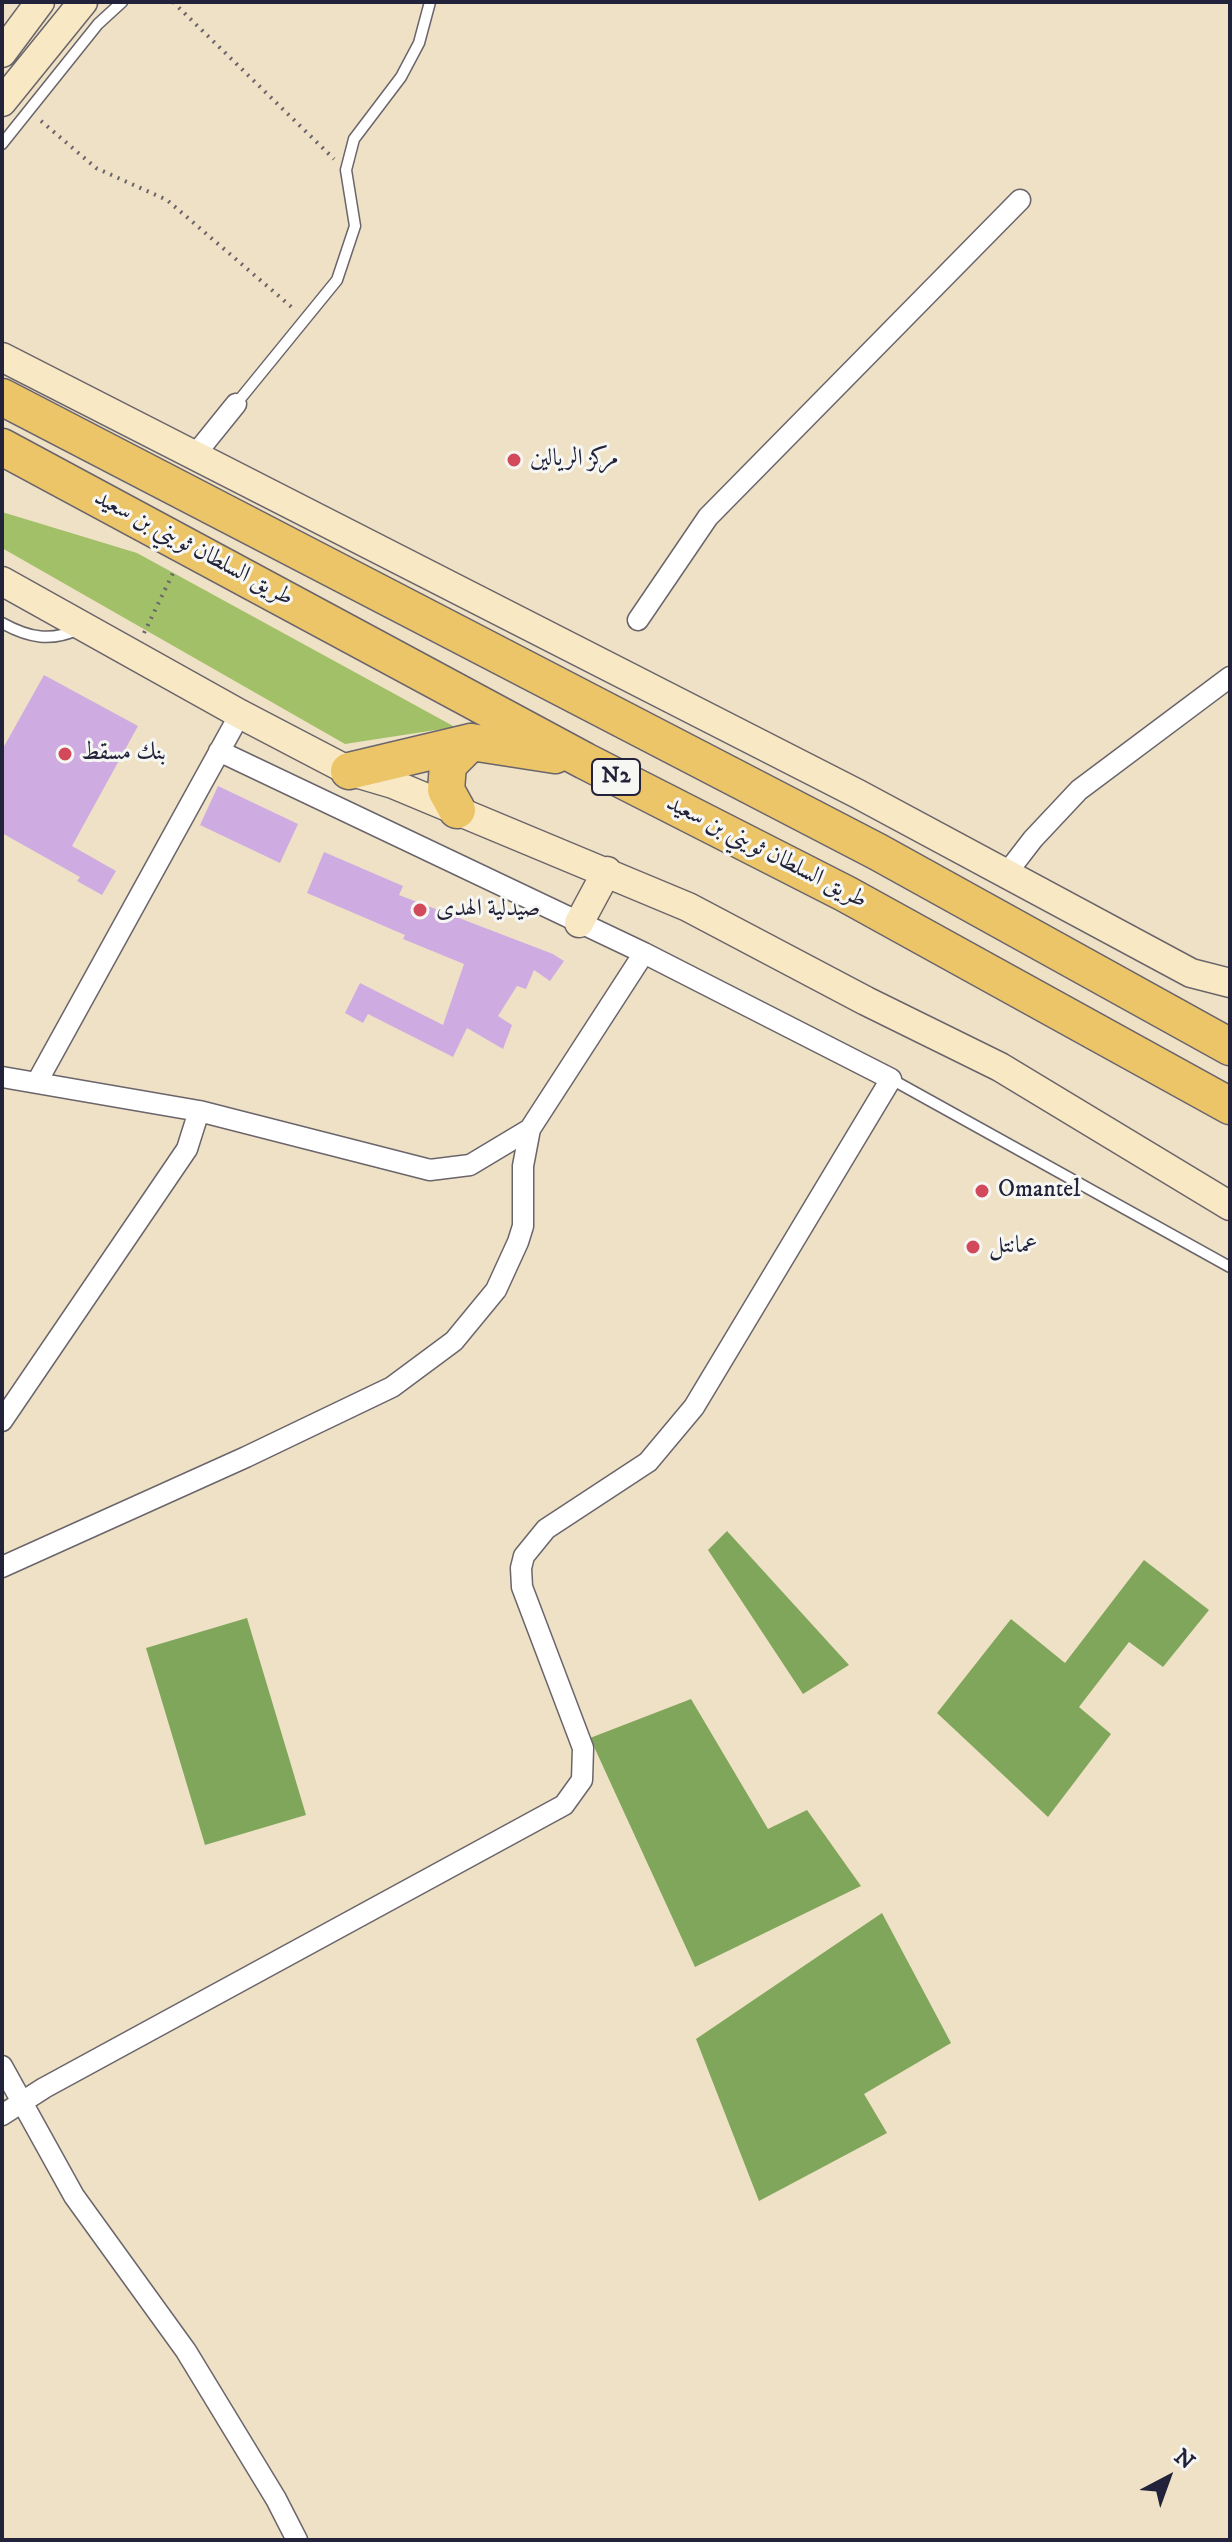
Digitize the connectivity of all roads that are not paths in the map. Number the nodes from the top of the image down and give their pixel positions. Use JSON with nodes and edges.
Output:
{"nodes":[{"id":1,"x":40,"y":2,"type":"edge"},
{"id":2,"x":83,"y":2,"type":"edge"},
{"id":3,"x":122,"y":2,"type":"edge"},
{"id":4,"x":430,"y":2,"type":"edge"},
{"id":5,"x":2,"y":53,"type":"edge"},
{"id":6,"x":2,"y":102,"type":"edge"},
{"id":7,"x":2,"y":144,"type":"edge"},
{"id":8,"x":1020,"y":200,"type":"dead end"},
{"id":9,"x":2,"y":357,"type":"edge"},
{"id":10,"x":2,"y":397,"type":"edge"},
{"id":11,"x":236,"y":404,"type":"joint"},
{"id":12,"x":2,"y":447,"type":"edge"},
{"id":13,"x":194,"y":456,"type":"junction"},
{"id":14,"x":2,"y":581,"type":"edge"},
{"id":15,"x":638,"y":620,"type":"dead end"},
{"id":16,"x":2,"y":623,"type":"edge"},
{"id":17,"x":84,"y":626,"type":"junction"},
{"id":18,"x":1230,"y":677,"type":"edge"},
{"id":19,"x":240,"y":714,"type":"junction"},
{"id":20,"x":471,"y":742,"type":"junction"},
{"id":21,"x":219,"y":751,"type":"junction"},
{"id":22,"x":585,"y":761,"type":"junction"},
{"id":23,"x":349,"y":771,"type":"junction"},
{"id":24,"x":457,"y":810,"type":"junction"},
{"id":25,"x":607,"y":871,"type":"junction"},
{"id":26,"x":1006,"y":874,"type":"junction"},
{"id":27,"x":579,"y":923,"type":"junction"},
{"id":28,"x":644,"y":953,"type":"junction"},
{"id":29,"x":1230,"y":983,"type":"edge"},
{"id":30,"x":1230,"y":1047,"type":"edge"},
{"id":31,"x":2,"y":1077,"type":"edge"},
{"id":32,"x":891,"y":1079,"type":"junction"},
{"id":33,"x":37,"y":1082,"type":"junction"},
{"id":34,"x":1230,"y":1106,"type":"edge"},
{"id":35,"x":199,"y":1111,"type":"junction"},
{"id":36,"x":530,"y":1129,"type":"junction"},
{"id":37,"x":1230,"y":1206,"type":"edge"},
{"id":38,"x":1230,"y":1267,"type":"edge"},
{"id":39,"x":2,"y":1421,"type":"edge"},
{"id":40,"x":2,"y":1567,"type":"edge"},
{"id":41,"x":2,"y":2066,"type":"edge"},
{"id":42,"x":21,"y":2103,"type":"junction"},
{"id":43,"x":2,"y":2115,"type":"edge"},
{"id":44,"x":297,"y":2540,"type":"edge"}],
"edges":[{"from":1,"to":5,"type":"street"},
{"from":2,"to":6,"type":"street"},
{"from":3,"to":7,"type":"lane"},
{"from":4,"to":11,"type":"lane"},
{"from":8,"to":15,"type":"street"},
{"from":9,"to":13,"type":"street"},
{"from":10,"to":30,"type":"highway","name":"طريق السلطان ثويني بن سعيد","number":"N2"},
{"from":11,"to":13,"type":"street"},
{"from":12,"to":22,"type":"highway","name":"طريق السلطان ثويني بن سعيد","number":"N2"},
{"from":13,"to":26,"type":"street"},
{"from":14,"to":17,"type":"street"},
{"from":16,"to":17,"type":"lane"},
{"from":17,"to":19,"type":"street"},
{"from":18,"to":26,"type":"street"},
{"from":19,"to":21,"type":"street"},
{"from":19,"to":23,"type":"street"},
{"from":20,"to":22,"type":"highway"},
{"from":20,"to":23,"type":"highway"},
{"from":20,"to":24,"type":"highway"},
{"from":21,"to":27,"type":"street"},
{"from":21,"to":33,"type":"street"},
{"from":22,"to":34,"type":"highway","name":"طريق السلطان ثويني بن سعيد","number":"N2"},
{"from":23,"to":24,"type":"street"},
{"from":24,"to":25,"type":"street"},
{"from":25,"to":27,"type":"street"},
{"from":25,"to":37,"type":"street"},
{"from":26,"to":29,"type":"street"},
{"from":27,"to":28,"type":"street"},
{"from":28,"to":32,"type":"street"},
{"from":28,"to":36,"type":"street"},
{"from":31,"to":33,"type":"street"},
{"from":32,"to":38,"type":"lane"},
{"from":32,"to":42,"type":"street"},
{"from":33,"to":35,"type":"street"},
{"from":35,"to":36,"type":"street"},
{"from":35,"to":39,"type":"street"},
{"from":36,"to":40,"type":"street"},
{"from":41,"to":42,"type":"street"},
{"from":42,"to":43,"type":"street"},
{"from":42,"to":44,"type":"street"}]}
